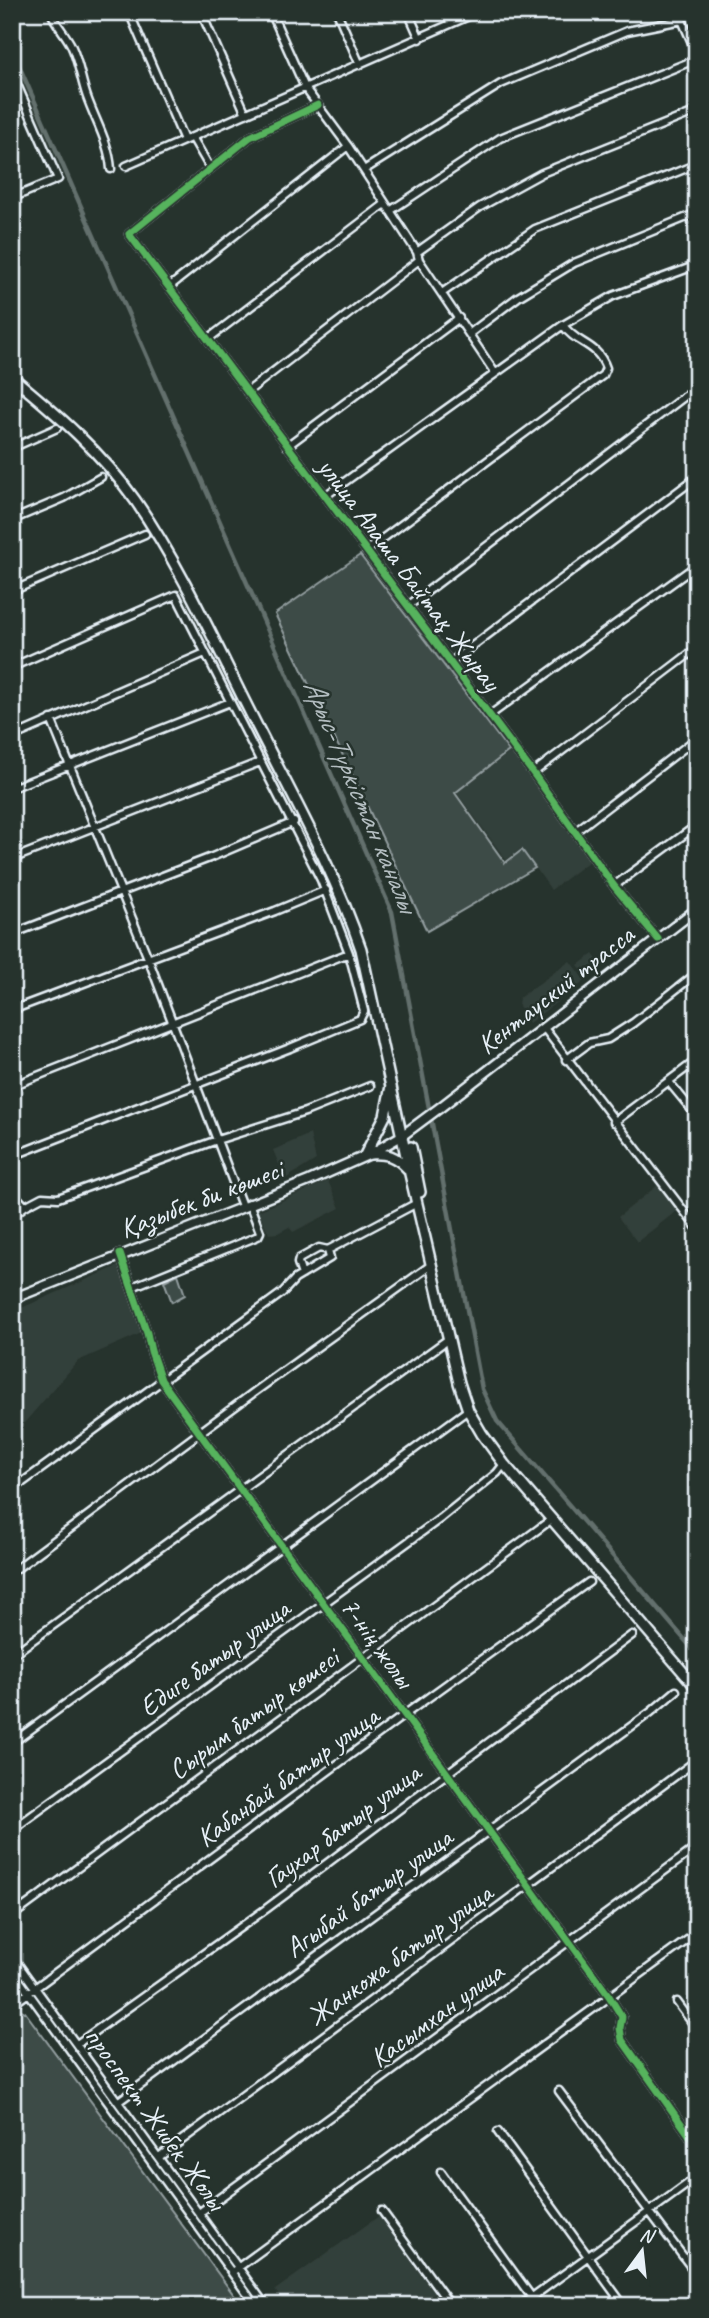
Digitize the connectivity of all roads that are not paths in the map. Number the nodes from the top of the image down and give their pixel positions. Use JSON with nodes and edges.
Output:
{"nodes":[{"id":1,"x":51,"y":12,"type":"edge"},
{"id":2,"x":130,"y":12,"type":"edge"},
{"id":3,"x":201,"y":12,"type":"edge"},
{"id":4,"x":271,"y":12,"type":"edge"},
{"id":5,"x":337,"y":12,"type":"edge"},
{"id":6,"x":408,"y":12,"type":"edge"},
{"id":7,"x":476,"y":13,"type":"edge"},
{"id":8,"x":420,"y":39,"type":"junction"},
{"id":9,"x":697,"y":56,"type":"edge"},
{"id":10,"x":360,"y":65,"type":"junction"},
{"id":11,"x":12,"y":73,"type":"edge"},
{"id":12,"x":305,"y":88,"type":"junction"},
{"id":13,"x":318,"y":106,"type":"junction"},
{"id":14,"x":697,"y":111,"type":"edge"},
{"id":15,"x":246,"y":114,"type":"junction"},
{"id":16,"x":188,"y":139,"type":"junction"},
{"id":17,"x":348,"y":146,"type":"junction"},
{"id":18,"x":697,"y":164,"type":"edge"},
{"id":19,"x":126,"y":166,"type":"dead end"},
{"id":20,"x":210,"y":168,"type":"junction"},
{"id":21,"x":111,"y":169,"type":"dead end"},
{"id":22,"x":364,"y":170,"type":"junction"},
{"id":23,"x":12,"y":198,"type":"edge"},
{"id":24,"x":385,"y":204,"type":"junction"},
{"id":25,"x":390,"y":211,"type":"junction"},
{"id":26,"x":697,"y":213,"type":"edge"},
{"id":27,"x":418,"y":256,"type":"junction"},
{"id":28,"x":697,"y":265,"type":"edge"},
{"id":29,"x":169,"y":287,"type":"junction"},
{"id":30,"x":442,"y":293,"type":"junction"},
{"id":31,"x":459,"y":318,"type":"junction"},
{"id":32,"x":563,"y":326,"type":"junction"},
{"id":33,"x":470,"y":334,"type":"junction"},
{"id":34,"x":208,"y":340,"type":"junction"},
{"id":35,"x":12,"y":370,"type":"edge"},
{"id":36,"x":495,"y":373,"type":"junction"},
{"id":37,"x":12,"y":377,"type":"edge"},
{"id":38,"x":697,"y":390,"type":"edge"},
{"id":39,"x":247,"y":392,"type":"junction"},
{"id":40,"x":57,"y":428,"type":"dead end"},
{"id":41,"x":287,"y":446,"type":"junction"},
{"id":42,"x":12,"y":448,"type":"edge"},
{"id":43,"x":101,"y":477,"type":"dead end"},
{"id":44,"x":697,"y":477,"type":"edge"},
{"id":45,"x":325,"y":496,"type":"junction"},
{"id":46,"x":12,"y":520,"type":"edge"},
{"id":47,"x":145,"y":534,"type":"dead end"},
{"id":48,"x":366,"y":551,"type":"junction"},
{"id":49,"x":697,"y":565,"type":"edge"},
{"id":50,"x":12,"y":591,"type":"edge"},
{"id":51,"x":408,"y":606,"type":"junction"},
{"id":52,"x":697,"y":648,"type":"edge"},
{"id":53,"x":205,"y":653,"type":"junction"},
{"id":54,"x":450,"y":663,"type":"junction"},
{"id":55,"x":12,"y":667,"type":"edge"},
{"id":56,"x":230,"y":702,"type":"junction"},
{"id":57,"x":490,"y":715,"type":"junction"},
{"id":58,"x":51,"y":719,"type":"junction"},
{"id":59,"x":12,"y":737,"type":"edge"},
{"id":60,"x":697,"y":738,"type":"edge"},
{"id":61,"x":260,"y":762,"type":"junction"},
{"id":62,"x":71,"y":765,"type":"junction"},
{"id":63,"x":533,"y":773,"type":"junction"},
{"id":64,"x":12,"y":788,"type":"edge"},
{"id":65,"x":294,"y":822,"type":"junction"},
{"id":66,"x":697,"y":825,"type":"edge"},
{"id":67,"x":95,"y":827,"type":"junction"},
{"id":68,"x":576,"y":831,"type":"junction"},
{"id":69,"x":12,"y":859,"type":"edge"},
{"id":70,"x":614,"y":887,"type":"junction"},
{"id":71,"x":326,"y":890,"type":"junction"},
{"id":72,"x":122,"y":891,"type":"junction"},
{"id":73,"x":697,"y":909,"type":"edge"},
{"id":74,"x":12,"y":934,"type":"edge"},
{"id":75,"x":658,"y":939,"type":"junction"},
{"id":76,"x":349,"y":954,"type":"junction"},
{"id":77,"x":148,"y":958,"type":"junction"},
{"id":78,"x":697,"y":973,"type":"edge"},
{"id":79,"x":12,"y":1010,"type":"edge"},
{"id":80,"x":173,"y":1023,"type":"junction"},
{"id":81,"x":544,"y":1028,"type":"junction"},
{"id":82,"x":566,"y":1060,"type":"junction"},
{"id":83,"x":697,"y":1060,"type":"edge"},
{"id":84,"x":669,"y":1082,"type":"junction"},
{"id":85,"x":196,"y":1084,"type":"junction"},
{"id":86,"x":391,"y":1084,"type":"junction"},
{"id":87,"x":12,"y":1086,"type":"edge"},
{"id":88,"x":370,"y":1086,"type":"dead end"},
{"id":89,"x":697,"y":1116,"type":"edge"},
{"id":90,"x":422,"y":1120,"type":"joint"},
{"id":91,"x":614,"y":1122,"type":"junction"},
{"id":92,"x":405,"y":1133,"type":"junction"},
{"id":93,"x":217,"y":1140,"type":"junction"},
{"id":94,"x":367,"y":1154,"type":"junction"},
{"id":95,"x":12,"y":1156,"type":"edge"},
{"id":96,"x":408,"y":1170,"type":"junction"},
{"id":97,"x":12,"y":1192,"type":"edge"},
{"id":98,"x":417,"y":1203,"type":"junction"},
{"id":99,"x":246,"y":1205,"type":"junction"},
{"id":100,"x":25,"y":1206,"type":"junction"},
{"id":101,"x":12,"y":1216,"type":"edge"},
{"id":102,"x":697,"y":1228,"type":"edge"},
{"id":103,"x":328,"y":1250,"type":"junction"},
{"id":104,"x":120,"y":1254,"type":"junction"},
{"id":105,"x":431,"y":1265,"type":"junction"},
{"id":106,"x":302,"y":1275,"type":"junction"},
{"id":107,"x":132,"y":1287,"type":"junction"},
{"id":108,"x":12,"y":1299,"type":"edge"},
{"id":109,"x":447,"y":1340,"type":"junction"},
{"id":110,"x":161,"y":1380,"type":"junction"},
{"id":111,"x":468,"y":1410,"type":"junction"},
{"id":112,"x":199,"y":1434,"type":"junction"},
{"id":113,"x":504,"y":1464,"type":"junction"},
{"id":114,"x":240,"y":1489,"type":"junction"},
{"id":115,"x":12,"y":1490,"type":"edge"},
{"id":116,"x":552,"y":1519,"type":"junction"},
{"id":117,"x":282,"y":1546,"type":"junction"},
{"id":118,"x":12,"y":1572,"type":"edge"},
{"id":119,"x":589,"y":1582,"type":"dead end"},
{"id":120,"x":323,"y":1602,"type":"junction"},
{"id":121,"x":632,"y":1636,"type":"dead end"},
{"id":122,"x":12,"y":1655,"type":"edge"},
{"id":123,"x":363,"y":1658,"type":"junction"},
{"id":124,"x":697,"y":1680,"type":"edge"},
{"id":125,"x":697,"y":1688,"type":"edge"},
{"id":126,"x":676,"y":1691,"type":"dead end"},
{"id":127,"x":404,"y":1715,"type":"junction"},
{"id":128,"x":12,"y":1743,"type":"edge"},
{"id":129,"x":697,"y":1760,"type":"edge"},
{"id":130,"x":446,"y":1772,"type":"junction"},
{"id":131,"x":12,"y":1830,"type":"edge"},
{"id":132,"x":487,"y":1830,"type":"junction"},
{"id":133,"x":697,"y":1847,"type":"edge"},
{"id":134,"x":528,"y":1886,"type":"junction"},
{"id":135,"x":12,"y":1916,"type":"edge"},
{"id":136,"x":697,"y":1933,"type":"edge"},
{"id":137,"x":569,"y":1941,"type":"junction"},
{"id":138,"x":12,"y":1956,"type":"edge"},
{"id":139,"x":12,"y":1970,"type":"edge"},
{"id":140,"x":36,"y":1988,"type":"junction"},
{"id":141,"x":29,"y":1993,"type":"junction"},
{"id":142,"x":609,"y":1996,"type":"junction"},
{"id":143,"x":677,"y":2002,"type":"dead end"},
{"id":144,"x":12,"y":2005,"type":"edge"},
{"id":145,"x":697,"y":2029,"type":"edge"},
{"id":146,"x":77,"y":2044,"type":"junction"},
{"id":147,"x":559,"y":2091,"type":"dead end"},
{"id":148,"x":119,"y":2101,"type":"junction"},
{"id":149,"x":498,"y":2132,"type":"dead end"},
{"id":150,"x":697,"y":2146,"type":"edge"},
{"id":151,"x":159,"y":2157,"type":"junction"},
{"id":152,"x":441,"y":2172,"type":"dead end"},
{"id":153,"x":697,"y":2177,"type":"edge"},
{"id":154,"x":382,"y":2211,"type":"dead end"},
{"id":155,"x":649,"y":2211,"type":"junction"},
{"id":156,"x":199,"y":2213,"type":"junction"},
{"id":157,"x":588,"y":2256,"type":"junction"},
{"id":158,"x":235,"y":2270,"type":"junction"},
{"id":159,"x":697,"y":2275,"type":"edge"},
{"id":160,"x":532,"y":2297,"type":"junction"},
{"id":161,"x":256,"y":2306,"type":"edge"},
{"id":162,"x":266,"y":2306,"type":"edge"},
{"id":163,"x":451,"y":2306,"type":"edge"},
{"id":164,"x":520,"y":2306,"type":"edge"},
{"id":165,"x":538,"y":2306,"type":"edge"},
{"id":166,"x":624,"y":2306,"type":"edge"}],
"edges":[{"from":1,"to":21,"type":"street"},
{"from":2,"to":16,"type":"street"},
{"from":3,"to":15,"type":"street"},
{"from":4,"to":12,"type":"street"},
{"from":5,"to":10,"type":"street"},
{"from":6,"to":8,"type":"street"},
{"from":7,"to":8,"type":"street"},
{"from":8,"to":10,"type":"street"},
{"from":9,"to":22,"type":"street"},
{"from":9,"to":25,"type":"street"},
{"from":10,"to":12,"type":"street"},
{"from":11,"to":23,"type":"street"},
{"from":12,"to":13,"type":"street"},
{"from":12,"to":15,"type":"street"},
{"from":13,"to":17,"type":"street"},
{"from":13,"to":20,"type":"street"},
{"from":14,"to":27,"type":"street"},
{"from":15,"to":16,"type":"street"},
{"from":16,"to":19,"type":"street"},
{"from":16,"to":20,"type":"street"},
{"from":17,"to":22,"type":"street"},
{"from":17,"to":29,"type":"street"},
{"from":18,"to":30,"type":"street"},
{"from":20,"to":29,"type":"street","name":"улица Алаша Байтақ Жырау"},
{"from":22,"to":24,"type":"street"},
{"from":24,"to":25,"type":"street"},
{"from":24,"to":34,"type":"street"},
{"from":25,"to":27,"type":"street"},
{"from":26,"to":33,"type":"street"},
{"from":27,"to":30,"type":"street"},
{"from":27,"to":39,"type":"street"},
{"from":28,"to":32,"type":"street"},
{"from":29,"to":34,"type":"street","name":"улица Алаша Байтақ Жырау"},
{"from":30,"to":31,"type":"street"},
{"from":31,"to":33,"type":"street"},
{"from":31,"to":41,"type":"street"},
{"from":32,"to":36,"type":"street"},
{"from":32,"to":48,"type":"street"},
{"from":33,"to":36,"type":"street"},
{"from":34,"to":39,"type":"street","name":"улица Алаша Байтақ Жырау"},
{"from":35,"to":92,"type":"highway"},
{"from":36,"to":45,"type":"street"},
{"from":37,"to":86,"type":"highway"},
{"from":38,"to":51,"type":"street"},
{"from":39,"to":41,"type":"street","name":"улица Алаша Байтақ Жырау"},
{"from":40,"to":42,"type":"street"},
{"from":41,"to":45,"type":"street","name":"улица Алаша Байтақ Жырау"},
{"from":43,"to":46,"type":"street"},
{"from":44,"to":54,"type":"street"},
{"from":45,"to":48,"type":"street","name":"улица Алаша Байтақ Жырау"},
{"from":47,"to":50,"type":"street"},
{"from":48,"to":51,"type":"street","name":"улица Алаша Байтақ Жырау"},
{"from":49,"to":57,"type":"street"},
{"from":51,"to":54,"type":"street","name":"улица Алаша Байтақ Жырау"},
{"from":52,"to":63,"type":"street"},
{"from":53,"to":55,"type":"street"},
{"from":53,"to":56,"type":"street"},
{"from":53,"to":58,"type":"street"},
{"from":54,"to":57,"type":"street","name":"улица Алаша Байтақ Жырау"},
{"from":56,"to":61,"type":"street"},
{"from":56,"to":62,"type":"street"},
{"from":57,"to":63,"type":"street","name":"улица Алаша Байтақ Жырау"},
{"from":58,"to":59,"type":"street"},
{"from":58,"to":62,"type":"street"},
{"from":60,"to":68,"type":"street"},
{"from":61,"to":65,"type":"street"},
{"from":61,"to":67,"type":"street"},
{"from":62,"to":64,"type":"street"},
{"from":62,"to":67,"type":"street"},
{"from":63,"to":68,"type":"street","name":"улица Алаша Байтақ Жырау"},
{"from":65,"to":71,"type":"street"},
{"from":65,"to":72,"type":"street"},
{"from":66,"to":70,"type":"street"},
{"from":67,"to":69,"type":"street"},
{"from":67,"to":72,"type":"street"},
{"from":68,"to":70,"type":"street","name":"улица Алаша Байтақ Жырау"},
{"from":70,"to":75,"type":"street","name":"улица Алаша Байтақ Жырау"},
{"from":71,"to":76,"type":"street"},
{"from":71,"to":77,"type":"street"},
{"from":72,"to":74,"type":"street"},
{"from":72,"to":77,"type":"street"},
{"from":73,"to":75,"type":"main road","name":"Кентауский трасса"},
{"from":75,"to":81,"type":"main road","name":"Кентауский трасса"},
{"from":76,"to":80,"type":"street"},
{"from":76,"to":85,"type":"street"},
{"from":77,"to":79,"type":"street"},
{"from":77,"to":80,"type":"street"},
{"from":78,"to":82,"type":"street"},
{"from":80,"to":85,"type":"street"},
{"from":80,"to":87,"type":"street"},
{"from":81,"to":82,"type":"street"},
{"from":81,"to":90,"type":"main road","name":"Кентауский трасса"},
{"from":82,"to":91,"type":"street"},
{"from":83,"to":84,"type":"street"},
{"from":84,"to":89,"type":"street"},
{"from":84,"to":91,"type":"street"},
{"from":85,"to":93,"type":"street"},
{"from":85,"to":95,"type":"street"},
{"from":86,"to":92,"type":"highway"},
{"from":86,"to":94,"type":"highway"},
{"from":88,"to":93,"type":"street"},
{"from":90,"to":92,"type":"main road","name":"Қазыбек би көшесі"},
{"from":91,"to":102,"type":"street"},
{"from":92,"to":94,"type":"main road","name":"Қазыбек би көшесі"},
{"from":92,"to":96,"type":"highway"},
{"from":92,"to":124,"type":"highway"},
{"from":93,"to":99,"type":"street"},
{"from":93,"to":100,"type":"street"},
{"from":94,"to":96,"type":"highway"},
{"from":94,"to":99,"type":"main road","name":"Қазыбек би көшесі"},
{"from":96,"to":98,"type":"highway"},
{"from":97,"to":100,"type":"street"},
{"from":98,"to":103,"type":"street"},
{"from":98,"to":105,"type":"highway"},
{"from":99,"to":104,"type":"main road","name":"Қазыбек би көшесі"},
{"from":99,"to":107,"type":"street"},
{"from":100,"to":101,"type":"street"},
{"from":103,"to":106,"type":"street"},
{"from":103,"to":106,"type":"street"},
{"from":104,"to":107,"type":"street","name":"7-нің жолы"},
{"from":104,"to":108,"type":"main road","name":"Қазыбек би көшесі"},
{"from":105,"to":109,"type":"highway"},
{"from":105,"to":112,"type":"street"},
{"from":106,"to":110,"type":"street"},
{"from":107,"to":110,"type":"street","name":"7-нің жолы"},
{"from":109,"to":111,"type":"highway"},
{"from":109,"to":114,"type":"street"},
{"from":110,"to":112,"type":"street","name":"7-нің жолы"},
{"from":110,"to":115,"type":"street"},
{"from":111,"to":113,"type":"highway"},
{"from":111,"to":117,"type":"street"},
{"from":112,"to":114,"type":"street","name":"7-нің жолы"},
{"from":112,"to":118,"type":"street"},
{"from":113,"to":116,"type":"highway"},
{"from":113,"to":120,"type":"street","name":"Едиге батыр улица"},
{"from":114,"to":117,"type":"street","name":"7-нің жолы"},
{"from":114,"to":122,"type":"street"},
{"from":116,"to":123,"type":"street","name":"Сырым батыр көшесі"},
{"from":116,"to":125,"type":"highway"},
{"from":117,"to":120,"type":"street","name":"7-нің жолы"},
{"from":117,"to":128,"type":"street"},
{"from":119,"to":127,"type":"street","name":"Кабанбай батыр улица"},
{"from":120,"to":123,"type":"street","name":"7-нің жолы"},
{"from":120,"to":131,"type":"street","name":"Едиге батыр улица"},
{"from":121,"to":130,"type":"street","name":"Гаухар батыр улица"},
{"from":123,"to":127,"type":"street","name":"7-нің жолы"},
{"from":123,"to":135,"type":"street","name":"Сырым батыр көшесі"},
{"from":126,"to":132,"type":"street","name":"Агыбай батыр улица"},
{"from":127,"to":130,"type":"street","name":"7-нің жолы"},
{"from":127,"to":140,"type":"street","name":"Кабанбай батыр улица"},
{"from":129,"to":134,"type":"street","name":"Жанкожа батыр улица"},
{"from":130,"to":132,"type":"street","name":"7-нің жолы"},
{"from":130,"to":146,"type":"street","name":"Гаухар батыр улица"},
{"from":132,"to":134,"type":"street","name":"7-нің жолы"},
{"from":132,"to":148,"type":"street","name":"Агыбай батыр улица"},
{"from":133,"to":137,"type":"street","name":"Касымхан улица"},
{"from":134,"to":137,"type":"street","name":"7-нің жолы"},
{"from":134,"to":151,"type":"street","name":"Жанкожа батыр улица"},
{"from":136,"to":142,"type":"street"},
{"from":137,"to":142,"type":"street","name":"7-нің жолы"},
{"from":137,"to":156,"type":"street","name":"Касымхан улица"},
{"from":138,"to":140,"type":"street","name":"проспект Жибек Жолы"},
{"from":139,"to":141,"type":"street","name":"проспект Жибек Жолы"},
{"from":140,"to":141,"type":"street","name":"Кабанбай батыр улица"},
{"from":140,"to":146,"type":"street","name":"проспект Жибек Жолы"},
{"from":141,"to":144,"type":"street","name":"Кабанбай батыр улица"},
{"from":141,"to":158,"type":"street","name":"проспект Жибек Жолы"},
{"from":142,"to":150,"type":"street","name":"7-нің жолы"},
{"from":142,"to":158,"type":"street"},
{"from":143,"to":145,"type":"street"},
{"from":146,"to":148,"type":"street","name":"проспект Жибек Жолы"},
{"from":147,"to":155,"type":"street"},
{"from":148,"to":151,"type":"street","name":"проспект Жибек Жолы"},
{"from":149,"to":157,"type":"street"},
{"from":151,"to":156,"type":"street","name":"проспект Жибек Жолы"},
{"from":152,"to":160,"type":"street"},
{"from":153,"to":155,"type":"street"},
{"from":154,"to":163,"type":"street"},
{"from":155,"to":157,"type":"street"},
{"from":155,"to":159,"type":"street"},
{"from":156,"to":158,"type":"street","name":"проспект Жибек Жолы"},
{"from":157,"to":160,"type":"street"},
{"from":157,"to":166,"type":"street"},
{"from":158,"to":161,"type":"street","name":"проспект Жибек Жолы"},
{"from":158,"to":162,"type":"street","name":"проспект Жибек Жолы"},
{"from":160,"to":164,"type":"street"},
{"from":160,"to":165,"type":"street"}]}
